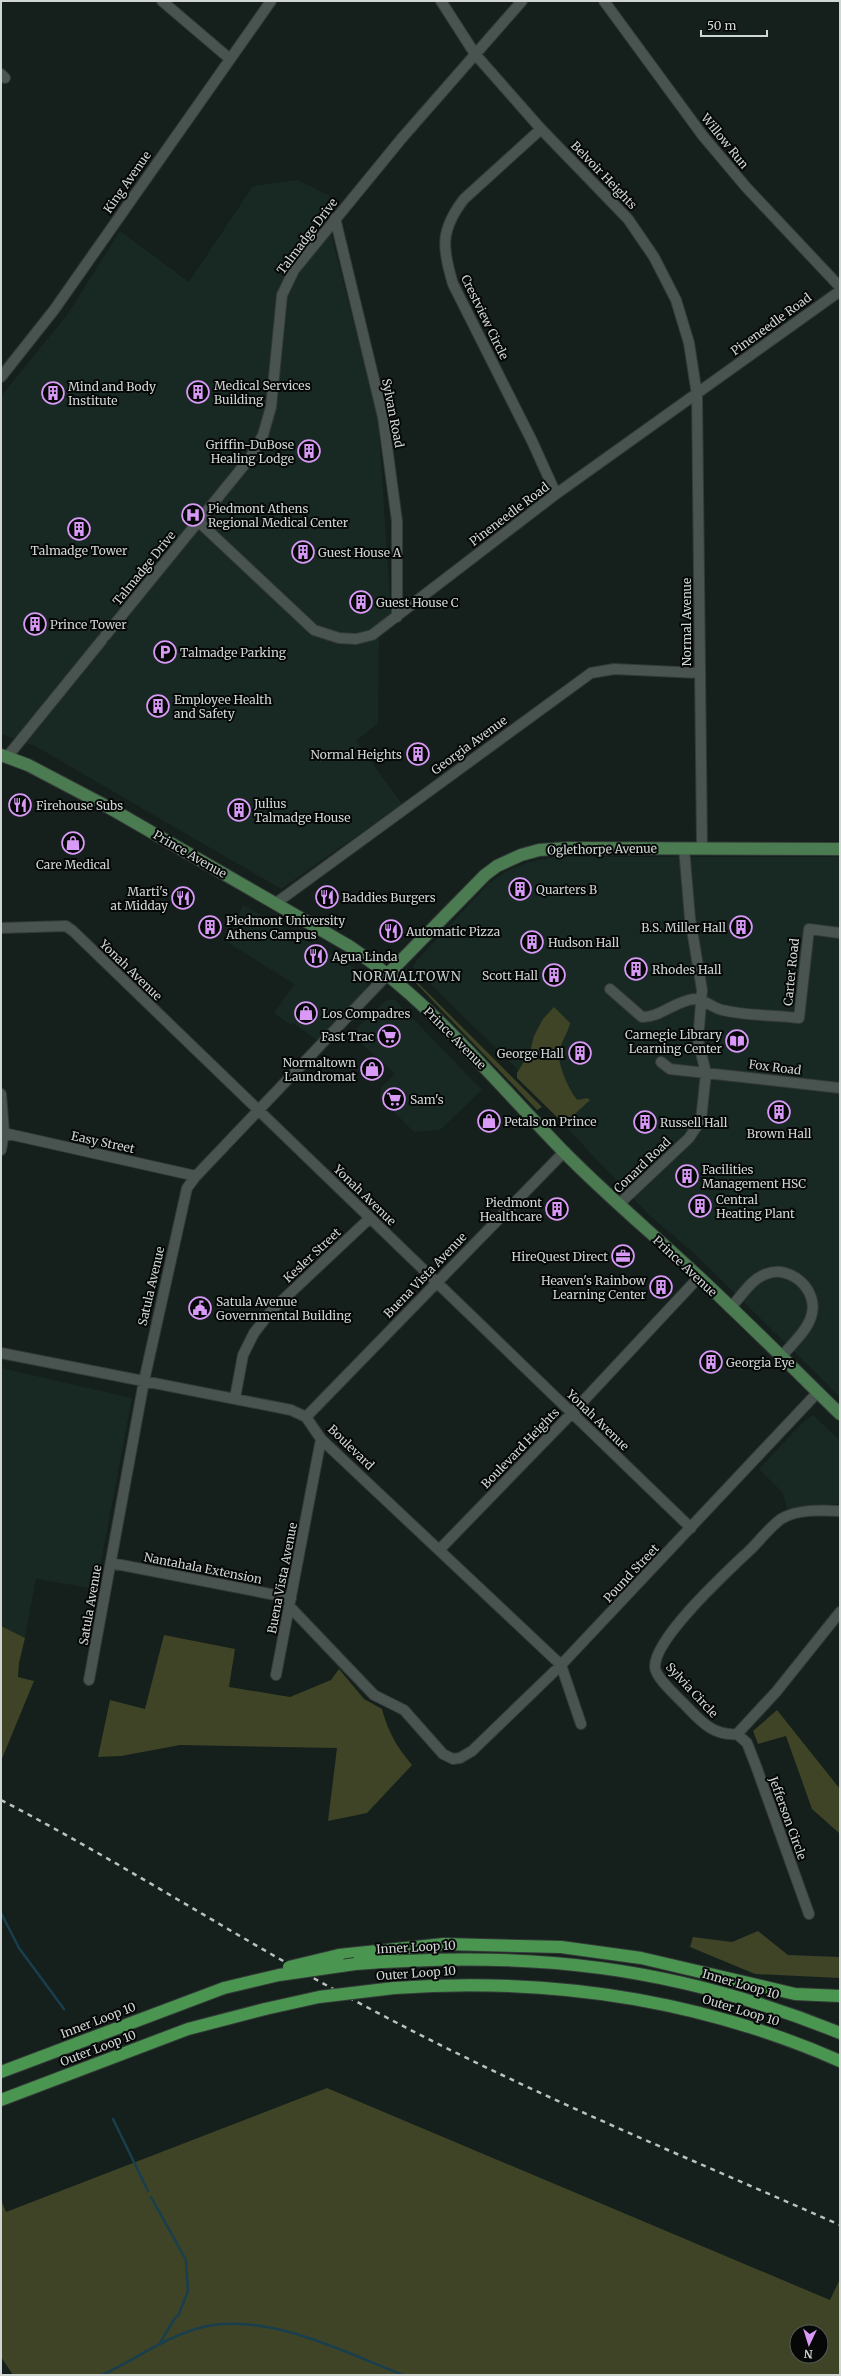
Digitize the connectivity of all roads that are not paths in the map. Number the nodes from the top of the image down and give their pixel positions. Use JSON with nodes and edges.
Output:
{"nodes":[{"id":1,"x":162,"y":1,"type":"edge"},
{"id":2,"x":271,"y":1,"type":"edge"},
{"id":3,"x":441,"y":1,"type":"edge"},
{"id":4,"x":522,"y":1,"type":"edge"},
{"id":5,"x":604,"y":1,"type":"edge"},
{"id":6,"x":475,"y":54,"type":"junction"},
{"id":7,"x":230,"y":59,"type":"junction"},
{"id":8,"x":541,"y":129,"type":"junction"},
{"id":9,"x":336,"y":218,"type":"junction"},
{"id":10,"x":840,"y":287,"type":"edge"},
{"id":11,"x":840,"y":291,"type":"edge"},
{"id":12,"x":1,"y":377,"type":"edge"},
{"id":13,"x":697,"y":395,"type":"junction"},
{"id":14,"x":556,"y":494,"type":"junction"},
{"id":15,"x":199,"y":522,"type":"junction"},
{"id":16,"x":397,"y":617,"type":"junction"},
{"id":17,"x":699,"y":673,"type":"junction"},
{"id":18,"x":4,"y":756,"type":"edge"},
{"id":19,"x":684,"y":848,"type":"junction"},
{"id":20,"x":702,"y":848,"type":"junction"},
{"id":21,"x":840,"y":849,"type":"edge"},
{"id":22,"x":276,"y":903,"type":"junction"},
{"id":23,"x":1,"y":928,"type":"edge"},
{"id":24,"x":840,"y":933,"type":"edge"},
{"id":25,"x":388,"y":974,"type":"junction"},
{"id":26,"x":610,"y":989,"type":"dead end"},
{"id":27,"x":701,"y":1000,"type":"junction"},
{"id":28,"x":661,"y":1062,"type":"dead end"},
{"id":29,"x":706,"y":1073,"type":"junction"},
{"id":30,"x":840,"y":1088,"type":"edge"},
{"id":31,"x":1,"y":1094,"type":"edge"},
{"id":32,"x":259,"y":1111,"type":"junction"},
{"id":33,"x":4,"y":1133,"type":"junction"},
{"id":34,"x":1,"y":1150,"type":"edge"},
{"id":35,"x":564,"y":1152,"type":"junction"},
{"id":36,"x":196,"y":1176,"type":"junction"},
{"id":37,"x":619,"y":1204,"type":"junction"},
{"id":38,"x":370,"y":1218,"type":"junction"},
{"id":39,"x":699,"y":1277,"type":"junction"},
{"id":40,"x":437,"y":1282,"type":"junction"},
{"id":41,"x":730,"y":1308,"type":"junction"},
{"id":42,"x":1,"y":1353,"type":"edge"},
{"id":43,"x":781,"y":1356,"type":"junction"},
{"id":44,"x":144,"y":1381,"type":"junction"},
{"id":45,"x":818,"y":1392,"type":"junction"},
{"id":46,"x":235,"y":1398,"type":"junction"},
{"id":47,"x":572,"y":1413,"type":"junction"},
{"id":48,"x":840,"y":1414,"type":"edge"},
{"id":49,"x":306,"y":1417,"type":"junction"},
{"id":50,"x":321,"y":1439,"type":"junction"},
{"id":51,"x":840,"y":1511,"type":"edge"},
{"id":52,"x":691,"y":1528,"type":"junction"},
{"id":53,"x":440,"y":1549,"type":"junction"},
{"id":54,"x":111,"y":1563,"type":"junction"},
{"id":55,"x":290,"y":1602,"type":"junction"},
{"id":56,"x":840,"y":1612,"type":"edge"},
{"id":57,"x":561,"y":1665,"type":"junction"},
{"id":58,"x":276,"y":1675,"type":"dead end"},
{"id":59,"x":90,"y":1680,"type":"dead end"},
{"id":60,"x":581,"y":1724,"type":"dead end"},
{"id":61,"x":737,"y":1734,"type":"junction"},
{"id":62,"x":809,"y":1914,"type":"dead end"},
{"id":63,"x":224,"y":1988,"type":"junction"},
{"id":64,"x":840,"y":1996,"type":"edge"},
{"id":65,"x":840,"y":2033,"type":"edge"},
{"id":66,"x":840,"y":2060,"type":"edge"},
{"id":67,"x":1,"y":2072,"type":"edge"},
{"id":68,"x":1,"y":2100,"type":"edge"}],
"edges":[{"from":1,"to":7,"type":"street"},
{"from":2,"to":7,"type":"street","name":"King Avenue"},
{"from":3,"to":6,"type":"street","name":"Belvoir Heights"},
{"from":4,"to":6,"type":"street","name":"Talmadge Drive"},
{"from":5,"to":10,"type":"street","name":"Willow Run"},
{"from":6,"to":8,"type":"street","name":"Belvoir Heights"},
{"from":6,"to":9,"type":"street","name":"Talmadge Drive"},
{"from":7,"to":12,"type":"street","name":"King Avenue"},
{"from":8,"to":13,"type":"street","name":"Belvoir Heights"},
{"from":8,"to":14,"type":"street","name":"Crestview Circle"},
{"from":9,"to":15,"type":"street","name":"Talmadge Drive"},
{"from":9,"to":16,"type":"street","name":"Sylvan Road"},
{"from":11,"to":13,"type":"street","name":"Pineneedle Road"},
{"from":13,"to":14,"type":"street","name":"Pineneedle Road"},
{"from":13,"to":17,"type":"street","name":"Normal Avenue"},
{"from":14,"to":16,"type":"street","name":"Pineneedle Road"},
{"from":15,"to":16,"type":"street","name":"Pineneedle Road"},
{"from":15,"to":18,"type":"street","name":"Talmadge Drive"},
{"from":17,"to":20,"type":"street","name":"Normal Avenue"},
{"from":17,"to":22,"type":"street","name":"Georgia Avenue"},
{"from":18,"to":22,"type":"main road","name":"Prince Avenue"},
{"from":19,"to":20,"type":"main road","name":"Oglethorpe Avenue"},
{"from":19,"to":25,"type":"main road","name":"Oglethorpe Avenue"},
{"from":19,"to":27,"type":"street"},
{"from":20,"to":21,"type":"main road","name":"Oglethorpe Avenue"},
{"from":22,"to":25,"type":"main road","name":"Prince Avenue"},
{"from":23,"to":32,"type":"street","name":"Yonah Avenue"},
{"from":24,"to":27,"type":"street","name":"Carter Road"},
{"from":25,"to":32,"type":"street","name":"Satula Avenue"},
{"from":25,"to":35,"type":"main road","name":"Prince Avenue"},
{"from":26,"to":27,"type":"street"},
{"from":27,"to":29,"type":"street"},
{"from":28,"to":29,"type":"street","name":"Fox Road"},
{"from":29,"to":30,"type":"street","name":"Fox Road"},
{"from":29,"to":37,"type":"street","name":"Conard Road"},
{"from":31,"to":33,"type":"street"},
{"from":32,"to":36,"type":"street","name":"Satula Avenue"},
{"from":32,"to":38,"type":"street","name":"Yonah Avenue"},
{"from":33,"to":34,"type":"street"},
{"from":33,"to":36,"type":"street","name":"Easy Street"},
{"from":35,"to":37,"type":"main road","name":"Prince Avenue"},
{"from":35,"to":40,"type":"street","name":"Buena Vista Avenue"},
{"from":36,"to":44,"type":"street","name":"Satula Avenue"},
{"from":37,"to":39,"type":"main road","name":"Prince Avenue"},
{"from":38,"to":40,"type":"street","name":"Yonah Avenue"},
{"from":38,"to":46,"type":"street","name":"Kesler Street"},
{"from":39,"to":41,"type":"main road","name":"Prince Avenue"},
{"from":39,"to":47,"type":"street","name":"Boulevard Heights"},
{"from":40,"to":47,"type":"street","name":"Yonah Avenue"},
{"from":40,"to":49,"type":"street","name":"Buena Vista Avenue"},
{"from":41,"to":43,"type":"main road","name":"Prince Avenue"},
{"from":41,"to":43,"type":"street"},
{"from":42,"to":44,"type":"street"},
{"from":43,"to":45,"type":"main road","name":"Prince Avenue"},
{"from":44,"to":46,"type":"street"},
{"from":44,"to":54,"type":"street","name":"Satula Avenue"},
{"from":45,"to":48,"type":"main road","name":"Prince Avenue"},
{"from":45,"to":52,"type":"street","name":"Pound Street"},
{"from":46,"to":49,"type":"street"},
{"from":47,"to":52,"type":"street","name":"Yonah Avenue"},
{"from":47,"to":53,"type":"street","name":"Boulevard Heights"},
{"from":49,"to":50,"type":"street","name":"Boulevard"},
{"from":50,"to":53,"type":"street","name":"Boulevard"},
{"from":50,"to":55,"type":"street","name":"Buena Vista Avenue"},
{"from":51,"to":61,"type":"street","name":"Sylvia Circle"},
{"from":52,"to":57,"type":"street","name":"Pound Street"},
{"from":53,"to":57,"type":"street","name":"Boulevard"},
{"from":54,"to":55,"type":"street","name":"Nantahala Extension"},
{"from":54,"to":59,"type":"street","name":"Satula Avenue"},
{"from":55,"to":57,"type":"street","name":"Pound Street"},
{"from":55,"to":58,"type":"street","name":"Buena Vista Avenue"},
{"from":56,"to":61,"type":"street"},
{"from":57,"to":60,"type":"street","name":"Boulevard"},
{"from":61,"to":62,"type":"street","name":"Jefferson Circle"},
{"from":63,"to":64,"type":"highway","bridge":true},
{"from":63,"to":65,"type":"highway","name":"Inner Loop 10","bridge":true},
{"from":63,"to":67,"type":"highway","name":"Inner Loop 10"},
{"from":66,"to":68,"type":"highway","name":"Outer Loop 10","bridge":true}]}
